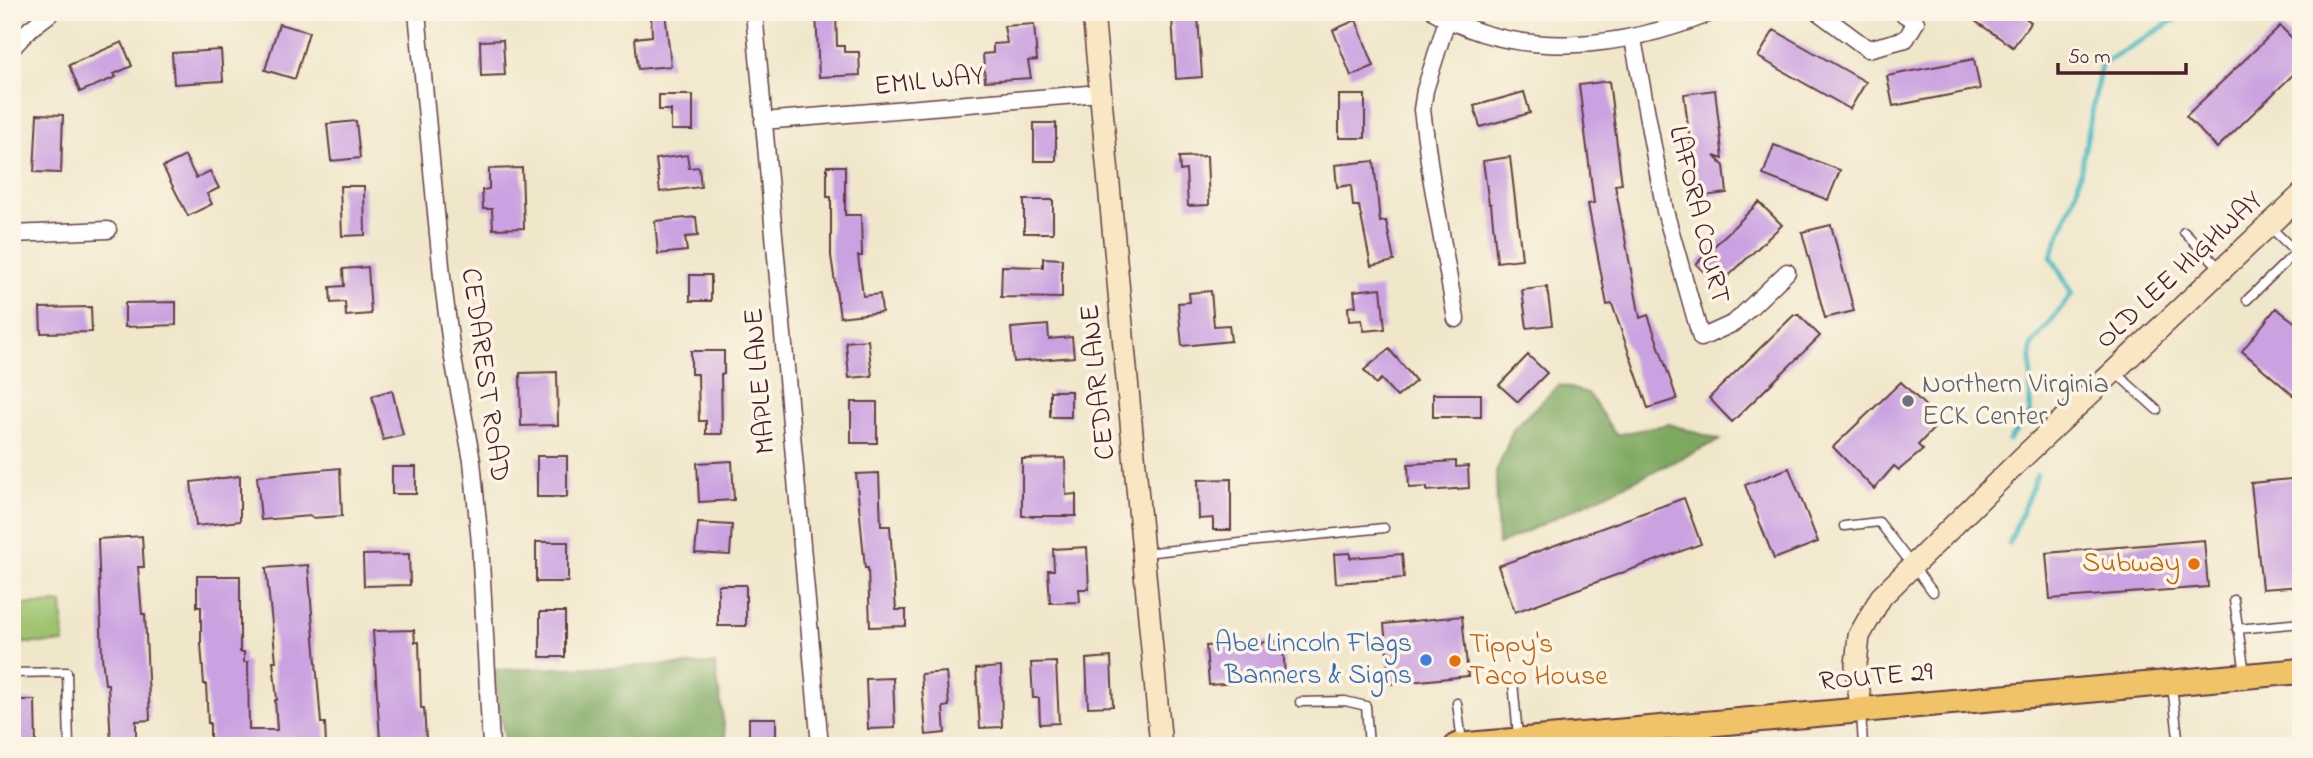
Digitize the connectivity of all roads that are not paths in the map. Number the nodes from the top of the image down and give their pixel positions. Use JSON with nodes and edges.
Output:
{"nodes":[{"id":1,"x":52,"y":12,"type":"edge"},
{"id":2,"x":417,"y":12,"type":"edge"},
{"id":3,"x":754,"y":12,"type":"edge"},
{"id":4,"x":1093,"y":12,"type":"edge"},
{"id":5,"x":1713,"y":12,"type":"edge"},
{"id":6,"x":1818,"y":12,"type":"edge"},
{"id":7,"x":1901,"y":12,"type":"edge"},
{"id":8,"x":1441,"y":16,"type":"edge"},
{"id":9,"x":1633,"y":39,"type":"junction"},
{"id":10,"x":12,"y":48,"type":"edge"},
{"id":11,"x":1100,"y":93,"type":"junction"},
{"id":12,"x":763,"y":121,"type":"junction"},
{"id":13,"x":2301,"y":195,"type":"edge"},
{"id":14,"x":2269,"y":225,"type":"junction"},
{"id":15,"x":108,"y":230,"type":"dead end"},
{"id":16,"x":2184,"y":232,"type":"dead end"},
{"id":17,"x":12,"y":234,"type":"edge"},
{"id":18,"x":2221,"y":269,"type":"junction"},
{"id":19,"x":1787,"y":272,"type":"dead end"},
{"id":20,"x":2247,"y":300,"type":"dead end"},
{"id":21,"x":1456,"y":319,"type":"dead end"},
{"id":22,"x":2114,"y":371,"type":"junction"},
{"id":23,"x":2157,"y":410,"type":"dead end"},
{"id":24,"x":1844,"y":526,"type":"dead end"},
{"id":25,"x":1384,"y":528,"type":"dead end"},
{"id":26,"x":1144,"y":553,"type":"junction"},
{"id":27,"x":1912,"y":565,"type":"junction"},
{"id":28,"x":1933,"y":592,"type":"dead end"},
{"id":29,"x":2234,"y":600,"type":"dead end"},
{"id":30,"x":2301,"y":623,"type":"edge"},
{"id":31,"x":2237,"y":629,"type":"junction"},
{"id":32,"x":2301,"y":671,"type":"edge"},
{"id":33,"x":12,"y":673,"type":"edge"},
{"id":34,"x":2246,"y":675,"type":"junction"},
{"id":35,"x":2171,"y":681,"type":"junction"},
{"id":36,"x":1513,"y":682,"type":"dead end"},
{"id":37,"x":1300,"y":702,"type":"dead end"},
{"id":38,"x":1458,"y":703,"type":"dead end"},
{"id":39,"x":1861,"y":709,"type":"junction"},
{"id":40,"x":1518,"y":742,"type":"edge"},
{"id":41,"x":1462,"y":745,"type":"edge"},
{"id":42,"x":69,"y":746,"type":"edge"},
{"id":43,"x":491,"y":746,"type":"edge"},
{"id":44,"x":820,"y":746,"type":"edge"},
{"id":45,"x":1161,"y":746,"type":"edge"},
{"id":46,"x":1369,"y":746,"type":"edge"},
{"id":47,"x":1457,"y":746,"type":"edge"},
{"id":48,"x":1863,"y":746,"type":"edge"},
{"id":49,"x":2179,"y":746,"type":"edge"}],
"edges":[{"from":1,"to":10,"type":"street"},
{"from":2,"to":43,"type":"street","name":"CEDAREST ROAD"},
{"from":3,"to":12,"type":"street","name":"MAPLE LANE"},
{"from":4,"to":11,"type":"main road","name":"CEDAR LANE"},
{"from":5,"to":9,"type":"street"},
{"from":6,"to":7,"type":"street"},
{"from":8,"to":9,"type":"street"},
{"from":8,"to":21,"type":"street"},
{"from":9,"to":19,"type":"street","name":"LAFORA COURT"},
{"from":11,"to":12,"type":"street","name":"EMIL WAY"},
{"from":11,"to":26,"type":"main road","name":"CEDAR LANE"},
{"from":12,"to":44,"type":"street","name":"MAPLE LANE"},
{"from":13,"to":14,"type":"main road","name":"OLD LEE HIGHWAY"},
{"from":14,"to":18,"type":"main road","name":"OLD LEE HIGHWAY"},
{"from":14,"to":20,"type":"lane"},
{"from":15,"to":17,"type":"street"},
{"from":16,"to":18,"type":"lane"},
{"from":18,"to":22,"type":"main road","name":"OLD LEE HIGHWAY"},
{"from":22,"to":23,"type":"lane"},
{"from":22,"to":27,"type":"main road","name":"OLD LEE HIGHWAY"},
{"from":24,"to":27,"type":"lane"},
{"from":25,"to":26,"type":"lane"},
{"from":26,"to":45,"type":"main road","name":"CEDAR LANE"},
{"from":27,"to":28,"type":"lane"},
{"from":27,"to":39,"type":"main road","name":"OLD LEE HIGHWAY"},
{"from":29,"to":31,"type":"lane"},
{"from":30,"to":31,"type":"lane"},
{"from":31,"to":34,"type":"lane"},
{"from":32,"to":34,"type":"main road","name":"ROUTE 29"},
{"from":33,"to":42,"type":"lane"},
{"from":34,"to":35,"type":"main road","name":"ROUTE 29"},
{"from":35,"to":39,"type":"main road","name":"ROUTE 29"},
{"from":35,"to":49,"type":"lane"},
{"from":36,"to":40,"type":"lane"},
{"from":37,"to":46,"type":"lane"},
{"from":38,"to":41,"type":"lane"},
{"from":39,"to":40,"type":"main road","name":"ROUTE 29"},
{"from":39,"to":48,"type":"lane"},
{"from":40,"to":41,"type":"main road","name":"ROUTE 29"},
{"from":41,"to":47,"type":"main road","name":"ROUTE 29"}]}
